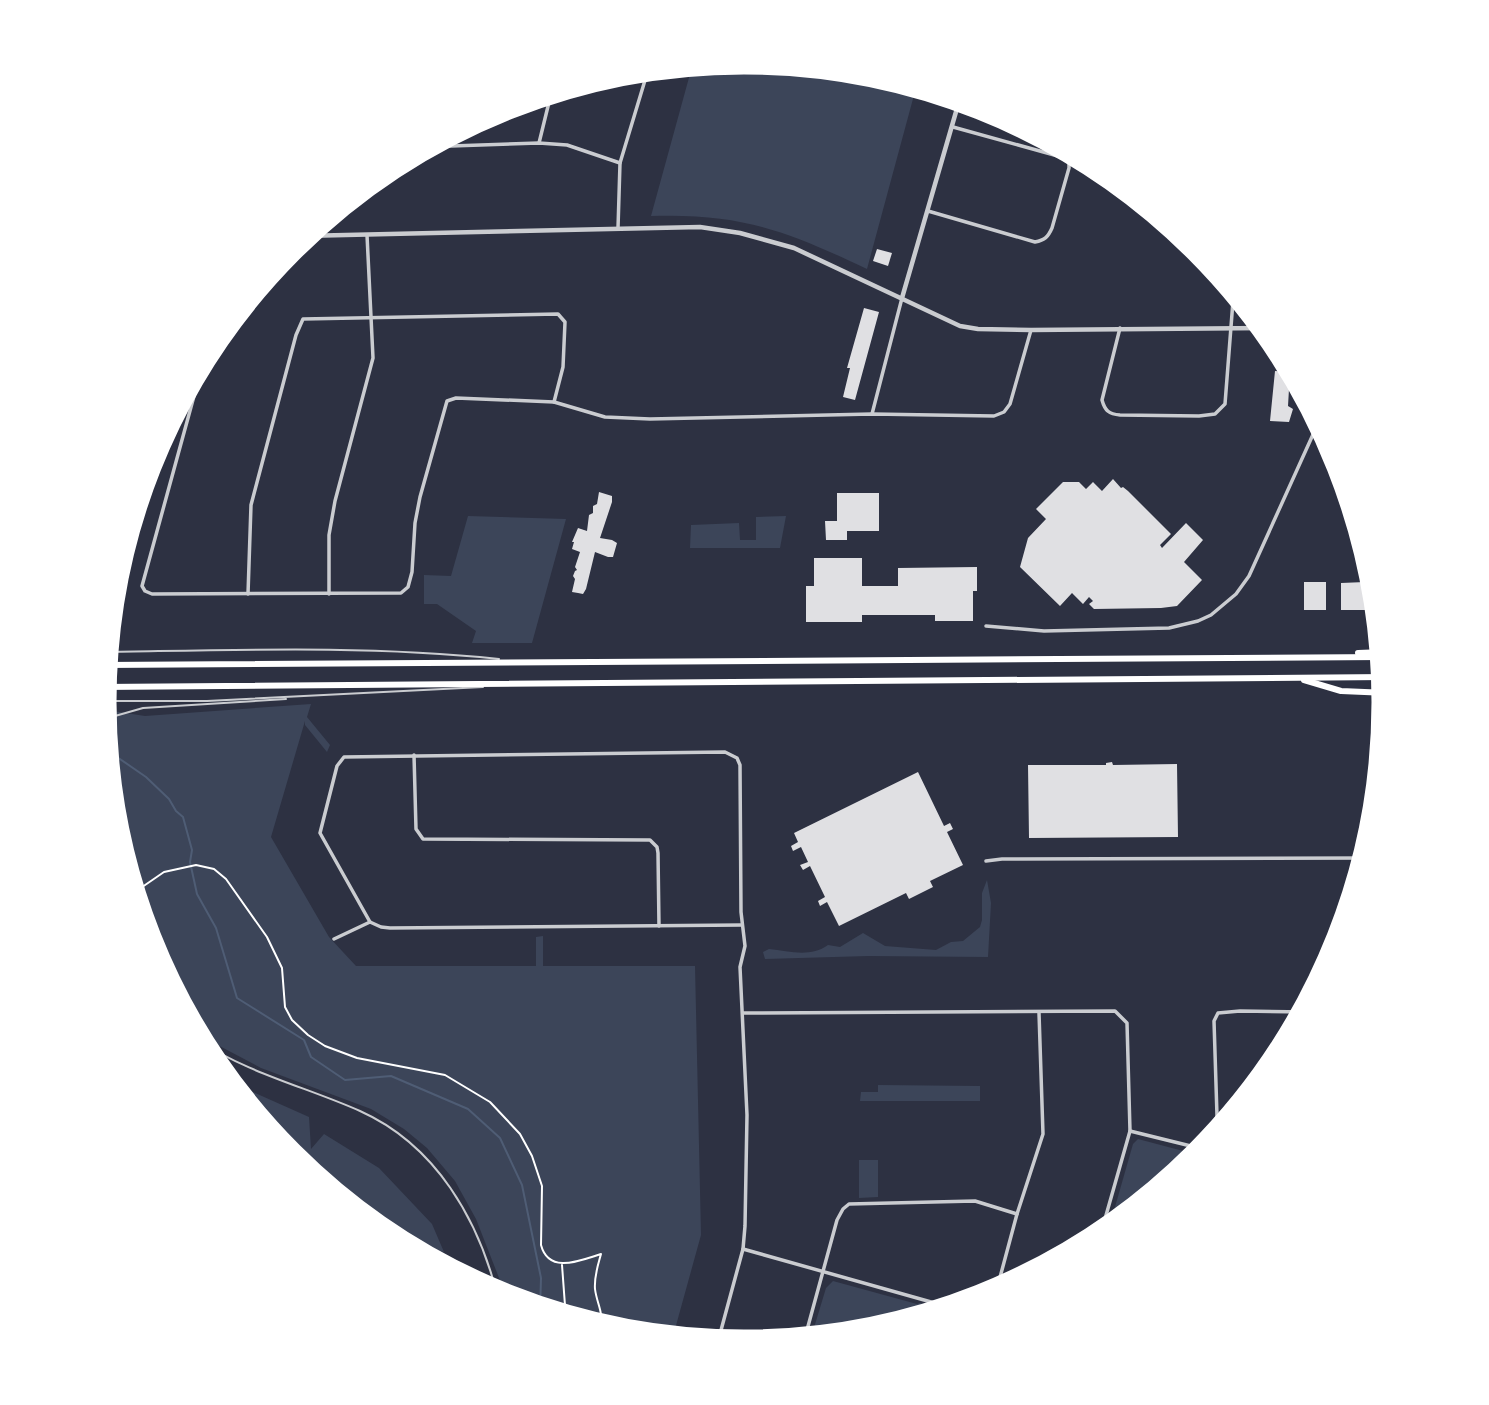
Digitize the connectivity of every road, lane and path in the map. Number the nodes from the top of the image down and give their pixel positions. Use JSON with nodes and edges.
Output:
{"nodes":[{"id":1,"x":646,"y":78,"type":"edge"},
{"id":2,"x":549,"y":102,"type":"edge"},
{"id":3,"x":958,"y":107,"type":"edge"},
{"id":4,"x":953,"y":127,"type":"junction"},
{"id":5,"x":539,"y":143,"type":"junction"},
{"id":6,"x":444,"y":146,"type":"edge"},
{"id":7,"x":620,"y":163,"type":"junction"},
{"id":8,"x":928,"y":211,"type":"junction"},
{"id":9,"x":618,"y":228,"type":"junction"},
{"id":10,"x":367,"y":235,"type":"junction"},
{"id":11,"x":318,"y":236,"type":"edge"},
{"id":12,"x":902,"y":298,"type":"junction"},
{"id":13,"x":1233,"y":301,"type":"edge"},
{"id":14,"x":372,"y":317,"type":"junction"},
{"id":15,"x":1120,"y":328,"type":"junction"},
{"id":16,"x":1230,"y":328,"type":"junction"},
{"id":17,"x":1254,"y":328,"type":"edge"},
{"id":18,"x":1031,"y":330,"type":"junction"},
{"id":19,"x":197,"y":386,"type":"edge"},
{"id":20,"x":555,"y":401,"type":"junction"},
{"id":21,"x":872,"y":414,"type":"junction"},
{"id":22,"x":1315,"y":430,"type":"edge"},
{"id":23,"x":248,"y":594,"type":"junction"},
{"id":24,"x":329,"y":594,"type":"junction"},
{"id":25,"x":986,"y":626,"type":"dead end"},
{"id":26,"x":114,"y":652,"type":"edge"},
{"id":27,"x":1375,"y":653,"type":"edge"},
{"id":28,"x":1328,"y":657,"type":"junction"},
{"id":29,"x":1376,"y":657,"type":"edge"},
{"id":30,"x":527,"y":663,"type":"junction"},
{"id":31,"x":113,"y":665,"type":"edge"},
{"id":32,"x":1376,"y":677,"type":"edge"},
{"id":33,"x":1295,"y":678,"type":"junction"},
{"id":34,"x":508,"y":685,"type":"junction"},
{"id":35,"x":112,"y":687,"type":"edge"},
{"id":36,"x":1377,"y":693,"type":"edge"},
{"id":37,"x":312,"y":696,"type":"junction"},
{"id":38,"x":112,"y":701,"type":"edge"},
{"id":39,"x":112,"y":717,"type":"edge"},
{"id":40,"x":415,"y":755,"type":"junction"},
{"id":41,"x":1357,"y":858,"type":"edge"},
{"id":42,"x":986,"y":861,"type":"dead end"},
{"id":43,"x":140,"y":888,"type":"edge"},
{"id":44,"x":370,"y":922,"type":"junction"},
{"id":45,"x":742,"y":925,"type":"junction"},
{"id":46,"x":659,"y":926,"type":"junction"},
{"id":47,"x":334,"y":939,"type":"dead end"},
{"id":48,"x":743,"y":1013,"type":"junction"},
{"id":49,"x":1039,"y":1013,"type":"junction"},
{"id":50,"x":1295,"y":1014,"type":"edge"},
{"id":51,"x":217,"y":1050,"type":"edge"},
{"id":52,"x":1214,"y":1126,"type":"edge"},
{"id":53,"x":1130,"y":1131,"type":"junction"},
{"id":54,"x":1196,"y":1146,"type":"edge"},
{"id":55,"x":1017,"y":1213,"type":"junction"},
{"id":56,"x":1104,"y":1222,"type":"edge"},
{"id":57,"x":743,"y":1249,"type":"junction"},
{"id":58,"x":562,"y":1265,"type":"junction"},
{"id":59,"x":824,"y":1272,"type":"junction"},
{"id":60,"x":999,"y":1282,"type":"edge"},
{"id":61,"x":493,"y":1283,"type":"edge"},
{"id":62,"x":938,"y":1304,"type":"edge"},
{"id":63,"x":566,"y":1308,"type":"edge"},
{"id":64,"x":602,"y":1318,"type":"edge"},
{"id":65,"x":807,"y":1332,"type":"edge"},
{"id":66,"x":720,"y":1334,"type":"edge"}],
"edges":[{"from":1,"to":7,"type":"street"},
{"from":2,"to":5,"type":"street"},
{"from":3,"to":4,"type":"street"},
{"from":4,"to":8,"type":"street"},
{"from":4,"to":8,"type":"street"},
{"from":5,"to":6,"type":"street"},
{"from":5,"to":7,"type":"street"},
{"from":7,"to":9,"type":"street"},
{"from":8,"to":12,"type":"street"},
{"from":9,"to":10,"type":"street"},
{"from":9,"to":12,"type":"street"},
{"from":10,"to":11,"type":"street"},
{"from":10,"to":14,"type":"street"},
{"from":12,"to":18,"type":"street"},
{"from":12,"to":21,"type":"street"},
{"from":13,"to":16,"type":"street"},
{"from":14,"to":20,"type":"street"},
{"from":14,"to":23,"type":"street"},
{"from":14,"to":24,"type":"street"},
{"from":15,"to":16,"type":"street"},
{"from":15,"to":16,"type":"street"},
{"from":15,"to":18,"type":"street"},
{"from":16,"to":17,"type":"street"},
{"from":18,"to":21,"type":"street"},
{"from":19,"to":23,"type":"street"},
{"from":20,"to":21,"type":"street"},
{"from":20,"to":24,"type":"street"},
{"from":22,"to":25,"type":"street"},
{"from":23,"to":24,"type":"street"},
{"from":26,"to":30,"type":"lane"},
{"from":27,"to":28,"type":"highway"},
{"from":28,"to":29,"type":"highway"},
{"from":28,"to":30,"type":"highway"},
{"from":30,"to":31,"type":"highway"},
{"from":32,"to":33,"type":"highway"},
{"from":33,"to":34,"type":"highway"},
{"from":33,"to":36,"type":"highway"},
{"from":34,"to":35,"type":"highway"},
{"from":34,"to":37,"type":"lane"},
{"from":37,"to":38,"type":"lane"},
{"from":37,"to":39,"type":"lane"},
{"from":40,"to":44,"type":"street"},
{"from":40,"to":45,"type":"street"},
{"from":40,"to":46,"type":"street"},
{"from":41,"to":42,"type":"street"},
{"from":43,"to":58,"type":"path"},
{"from":44,"to":46,"type":"street"},
{"from":44,"to":47,"type":"street"},
{"from":45,"to":46,"type":"street"},
{"from":45,"to":48,"type":"street"},
{"from":48,"to":49,"type":"street"},
{"from":48,"to":57,"type":"street"},
{"from":49,"to":53,"type":"street"},
{"from":49,"to":55,"type":"street"},
{"from":50,"to":52,"type":"street"},
{"from":51,"to":61,"type":"lane"},
{"from":53,"to":54,"type":"street"},
{"from":53,"to":56,"type":"street"},
{"from":55,"to":59,"type":"street"},
{"from":55,"to":60,"type":"street"},
{"from":57,"to":59,"type":"street"},
{"from":57,"to":66,"type":"street"},
{"from":58,"to":63,"type":"path"},
{"from":58,"to":64,"type":"path"},
{"from":59,"to":62,"type":"street"},
{"from":59,"to":65,"type":"street"}]}
